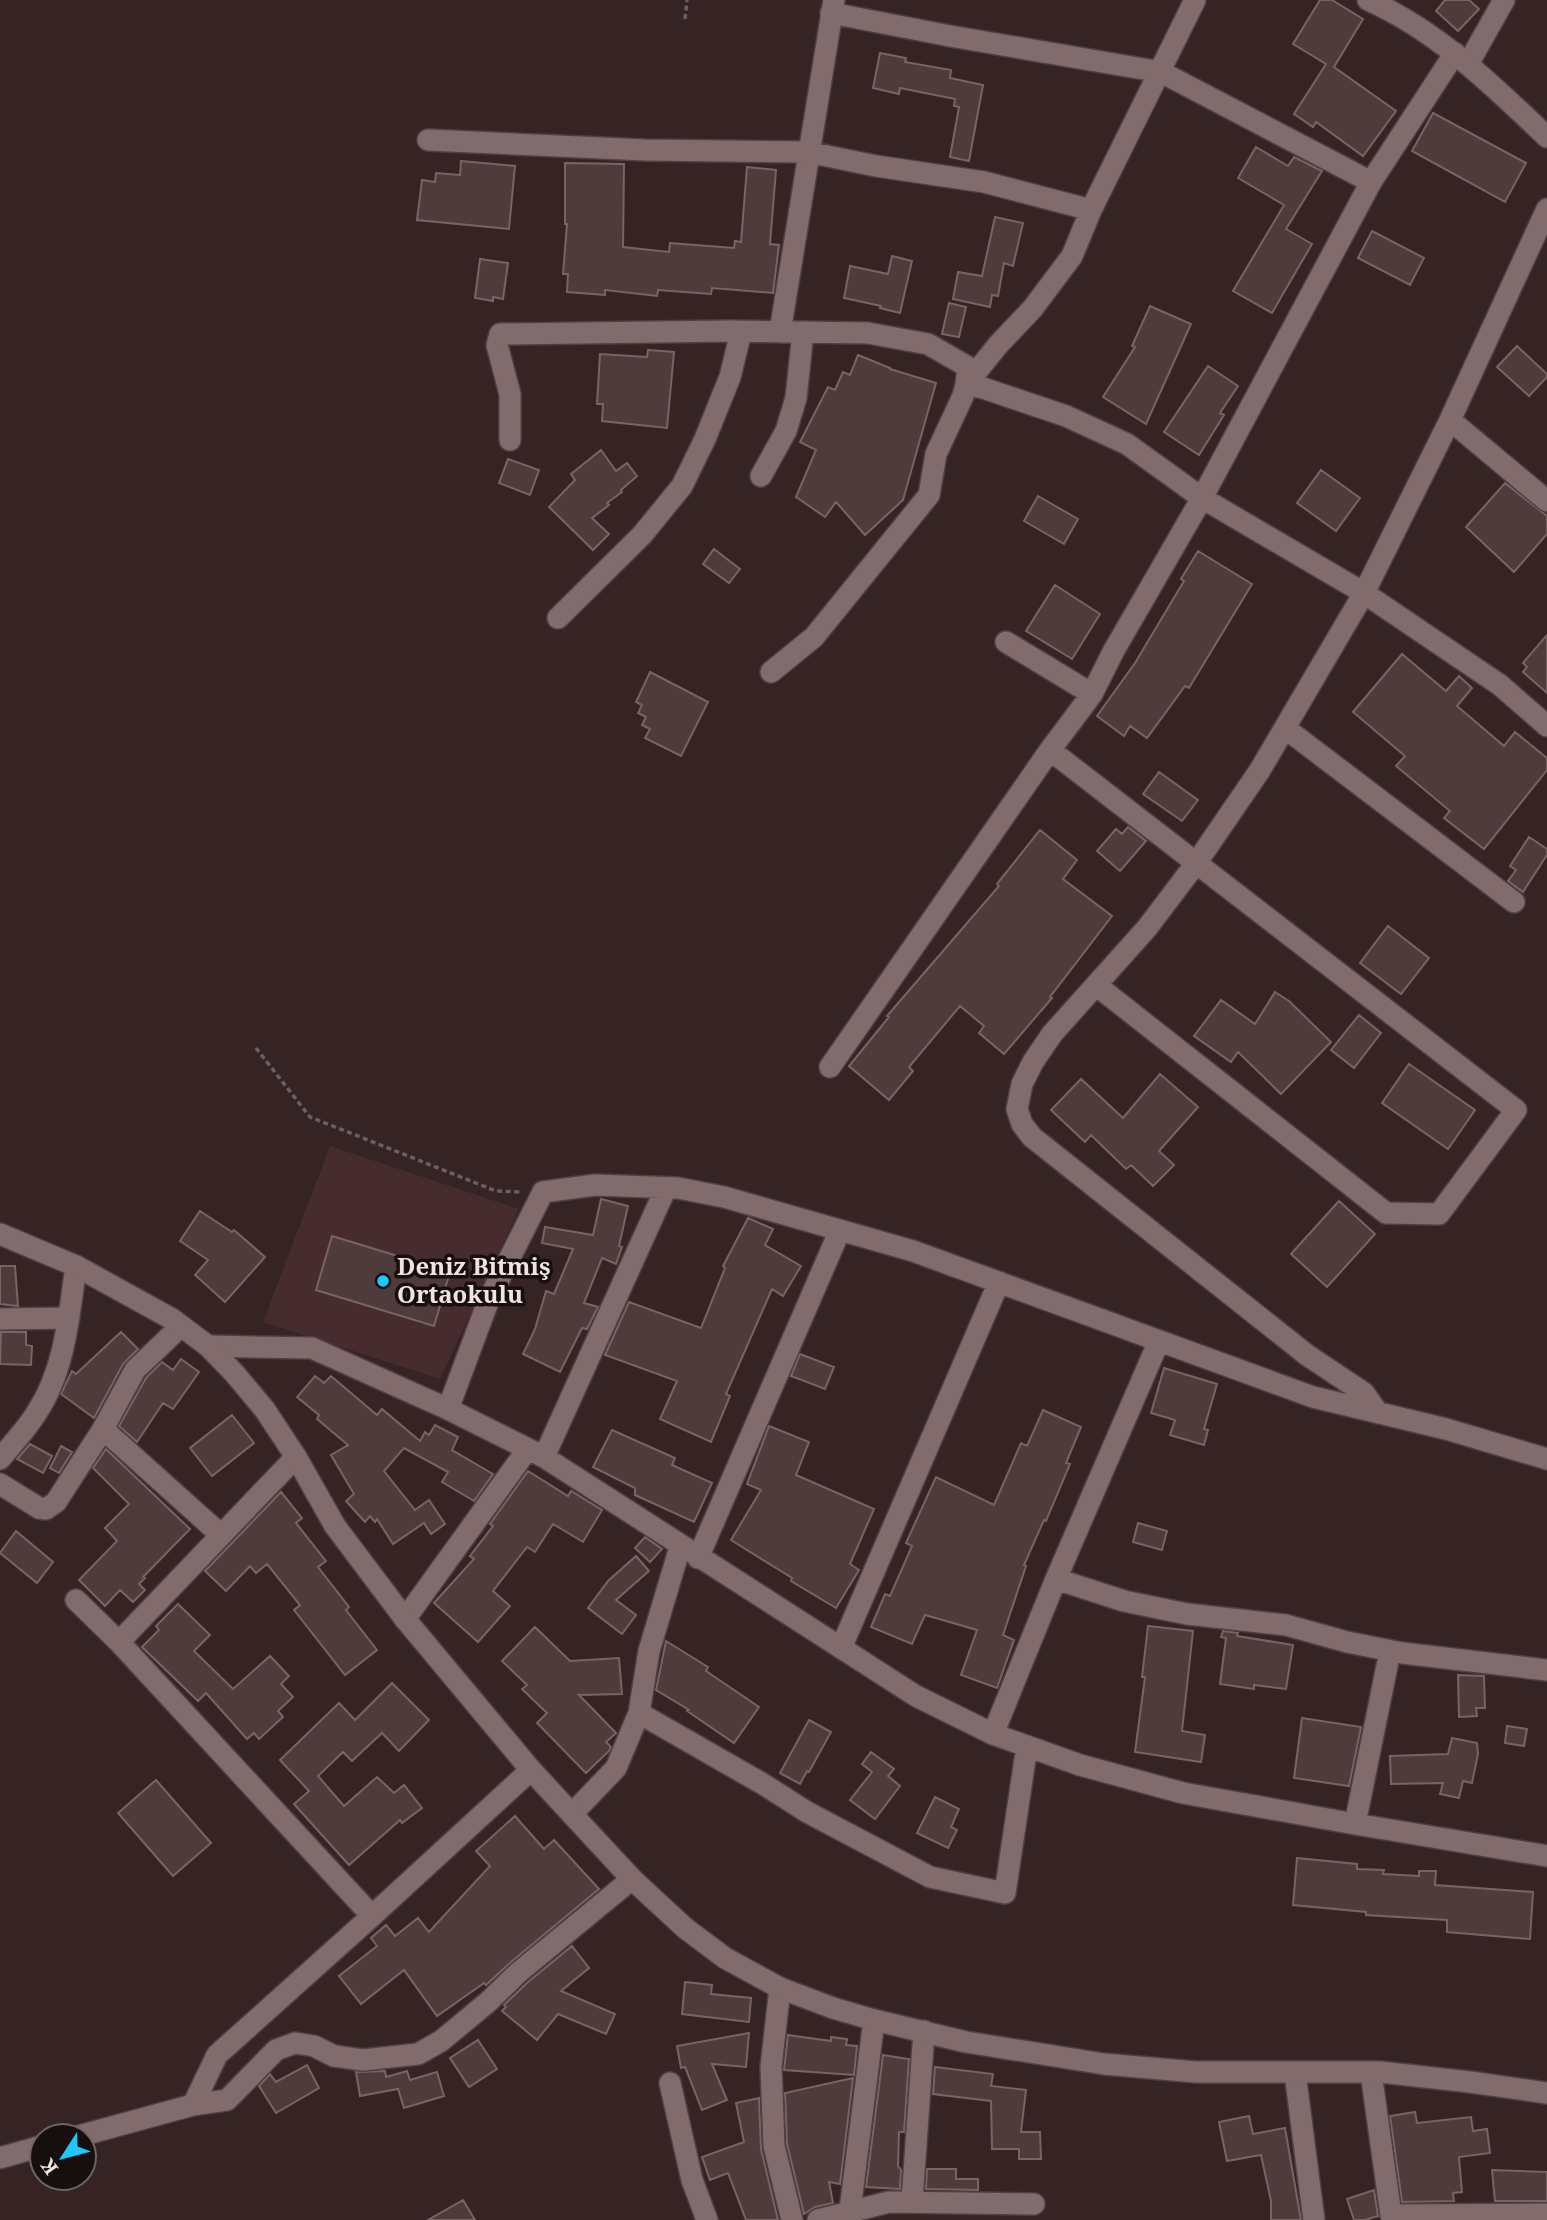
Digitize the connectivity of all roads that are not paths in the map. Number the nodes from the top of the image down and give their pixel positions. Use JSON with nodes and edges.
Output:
{"nodes":[{"id":1,"x":1195,"y":0,"type":"edge"},
{"id":2,"x":1368,"y":0,"type":"edge"},
{"id":3,"x":1504,"y":0,"type":"edge"},
{"id":4,"x":833,"y":7,"type":"edge"},
{"id":5,"x":1462,"y":58,"type":"junction"},
{"id":6,"x":1161,"y":72,"type":"junction"},
{"id":7,"x":1547,"y":137,"type":"edge"},
{"id":8,"x":428,"y":140,"type":"dead end"},
{"id":9,"x":808,"y":152,"type":"junction"},
{"id":10,"x":1371,"y":182,"type":"junction"},
{"id":11,"x":1547,"y":209,"type":"edge"},
{"id":12,"x":1091,"y":210,"type":"junction"},
{"id":13,"x":741,"y":331,"type":"junction"},
{"id":14,"x":780,"y":332,"type":"junction"},
{"id":15,"x":803,"y":332,"type":"junction"},
{"id":16,"x":966,"y":385,"type":"junction"},
{"id":17,"x":1450,"y":420,"type":"junction"},
{"id":18,"x":510,"y":440,"type":"dead end"},
{"id":19,"x":761,"y":476,"type":"dead end"},
{"id":20,"x":1202,"y":498,"type":"junction"},
{"id":21,"x":1547,"y":501,"type":"edge"},
{"id":22,"x":1364,"y":593,"type":"junction"},
{"id":23,"x":558,"y":618,"type":"dead end"},
{"id":24,"x":1006,"y":642,"type":"dead end"},
{"id":25,"x":771,"y":672,"type":"dead end"},
{"id":26,"x":1092,"y":694,"type":"junction"},
{"id":27,"x":1547,"y":726,"type":"edge"},
{"id":28,"x":1285,"y":727,"type":"junction"},
{"id":29,"x":1050,"y":750,"type":"junction"},
{"id":30,"x":1197,"y":862,"type":"junction"},
{"id":31,"x":1514,"y":902,"type":"dead end"},
{"id":32,"x":1096,"y":985,"type":"junction"},
{"id":33,"x":830,"y":1067,"type":"dead end"},
{"id":34,"x":666,"y":1188,"type":"junction"},
{"id":35,"x":840,"y":1230,"type":"junction"},
{"id":36,"x":0,"y":1234,"type":"edge"},
{"id":37,"x":76,"y":1266,"type":"junction"},
{"id":38,"x":999,"y":1282,"type":"junction"},
{"id":39,"x":0,"y":1318,"type":"edge"},
{"id":40,"x":69,"y":1318,"type":"junction"},
{"id":41,"x":181,"y":1326,"type":"junction"},
{"id":42,"x":1159,"y":1341,"type":"junction"},
{"id":43,"x":208,"y":1346,"type":"junction"},
{"id":44,"x":448,"y":1409,"type":"junction"},
{"id":45,"x":1378,"y":1413,"type":"junction"},
{"id":46,"x":103,"y":1429,"type":"junction"},
{"id":47,"x":535,"y":1454,"type":"junction"},
{"id":48,"x":296,"y":1457,"type":"junction"},
{"id":49,"x":0,"y":1459,"type":"edge"},
{"id":50,"x":1547,"y":1459,"type":"edge"},
{"id":51,"x":0,"y":1483,"type":"edge"},
{"id":52,"x":221,"y":1535,"type":"junction"},
{"id":53,"x":689,"y":1552,"type":"junction"},
{"id":54,"x":1056,"y":1579,"type":"junction"},
{"id":55,"x":76,"y":1600,"type":"dead end"},
{"id":56,"x":405,"y":1619,"type":"junction"},
{"id":57,"x":119,"y":1642,"type":"junction"},
{"id":58,"x":841,"y":1648,"type":"junction"},
{"id":59,"x":1390,"y":1651,"type":"junction"},
{"id":60,"x":1547,"y":1670,"type":"edge"},
{"id":61,"x":639,"y":1713,"type":"junction"},
{"id":62,"x":993,"y":1734,"type":"junction"},
{"id":63,"x":1027,"y":1746,"type":"junction"},
{"id":64,"x":531,"y":1770,"type":"junction"},
{"id":65,"x":572,"y":1814,"type":"junction"},
{"id":66,"x":1355,"y":1825,"type":"junction"},
{"id":67,"x":1547,"y":1856,"type":"edge"},
{"id":68,"x":632,"y":1880,"type":"junction"},
{"id":69,"x":372,"y":1916,"type":"junction"},
{"id":70,"x":780,"y":1988,"type":"junction"},
{"id":71,"x":874,"y":2020,"type":"junction"},
{"id":72,"x":924,"y":2031,"type":"junction"},
{"id":73,"x":1295,"y":2073,"type":"junction"},
{"id":74,"x":1371,"y":2073,"type":"junction"},
{"id":75,"x":670,"y":2084,"type":"dead end"},
{"id":76,"x":1547,"y":2093,"type":"edge"},
{"id":77,"x":193,"y":2105,"type":"junction"},
{"id":78,"x":98,"y":2131,"type":"edge"},
{"id":79,"x":28,"y":2150,"type":"edge"},
{"id":80,"x":0,"y":2158,"type":"edge"},
{"id":81,"x":912,"y":2201,"type":"junction"},
{"id":82,"x":1034,"y":2204,"type":"dead end"},
{"id":83,"x":850,"y":2210,"type":"junction"},
{"id":84,"x":1547,"y":2214,"type":"edge"},
{"id":85,"x":1391,"y":2217,"type":"edge"},
{"id":86,"x":707,"y":2220,"type":"edge"},
{"id":87,"x":792,"y":2220,"type":"edge"},
{"id":88,"x":818,"y":2220,"type":"edge"},
{"id":89,"x":1314,"y":2220,"type":"edge"}],
"edges":[{"from":1,"to":6,"type":"street"},
{"from":2,"to":5,"type":"street"},
{"from":3,"to":5,"type":"street"},
{"from":4,"to":6,"type":"street"},
{"from":4,"to":9,"type":"street"},
{"from":5,"to":7,"type":"street"},
{"from":5,"to":10,"type":"street"},
{"from":6,"to":10,"type":"street"},
{"from":6,"to":12,"type":"street"},
{"from":8,"to":9,"type":"street"},
{"from":9,"to":12,"type":"street"},
{"from":9,"to":14,"type":"street"},
{"from":10,"to":20,"type":"street"},
{"from":11,"to":17,"type":"street"},
{"from":12,"to":16,"type":"street"},
{"from":13,"to":14,"type":"street"},
{"from":13,"to":18,"type":"street"},
{"from":13,"to":23,"type":"street"},
{"from":14,"to":15,"type":"street"},
{"from":15,"to":16,"type":"street"},
{"from":15,"to":19,"type":"street"},
{"from":16,"to":20,"type":"street"},
{"from":16,"to":25,"type":"street"},
{"from":17,"to":21,"type":"street"},
{"from":17,"to":22,"type":"street"},
{"from":20,"to":22,"type":"street"},
{"from":20,"to":26,"type":"street"},
{"from":22,"to":27,"type":"street"},
{"from":22,"to":28,"type":"street"},
{"from":24,"to":26,"type":"street"},
{"from":26,"to":29,"type":"street"},
{"from":28,"to":30,"type":"street"},
{"from":28,"to":31,"type":"street"},
{"from":29,"to":30,"type":"street"},
{"from":29,"to":33,"type":"street"},
{"from":30,"to":32,"type":"street"},
{"from":30,"to":32,"type":"street"},
{"from":32,"to":45,"type":"street"},
{"from":34,"to":35,"type":"street"},
{"from":34,"to":44,"type":"street"},
{"from":34,"to":47,"type":"street"},
{"from":35,"to":38,"type":"street"},
{"from":35,"to":53,"type":"street"},
{"from":36,"to":37,"type":"street"},
{"from":37,"to":40,"type":"street"},
{"from":37,"to":41,"type":"street"},
{"from":38,"to":42,"type":"street"},
{"from":38,"to":58,"type":"street"},
{"from":39,"to":40,"type":"street"},
{"from":40,"to":49,"type":"street"},
{"from":41,"to":43,"type":"street"},
{"from":41,"to":46,"type":"street"},
{"from":42,"to":45,"type":"street"},
{"from":42,"to":54,"type":"street"},
{"from":43,"to":44,"type":"street"},
{"from":43,"to":48,"type":"street"},
{"from":44,"to":47,"type":"street"},
{"from":45,"to":50,"type":"street"},
{"from":46,"to":51,"type":"street"},
{"from":46,"to":52,"type":"street"},
{"from":47,"to":53,"type":"street"},
{"from":47,"to":56,"type":"street"},
{"from":48,"to":52,"type":"street"},
{"from":48,"to":56,"type":"street"},
{"from":52,"to":57,"type":"street"},
{"from":53,"to":58,"type":"street"},
{"from":53,"to":61,"type":"street"},
{"from":54,"to":59,"type":"street"},
{"from":54,"to":62,"type":"street"},
{"from":55,"to":57,"type":"street"},
{"from":56,"to":64,"type":"street"},
{"from":57,"to":69,"type":"street"},
{"from":58,"to":62,"type":"street"},
{"from":59,"to":60,"type":"street"},
{"from":59,"to":66,"type":"street"},
{"from":61,"to":63,"type":"street"},
{"from":61,"to":65,"type":"street"},
{"from":62,"to":63,"type":"street"},
{"from":63,"to":66,"type":"street"},
{"from":64,"to":65,"type":"street"},
{"from":64,"to":69,"type":"street"},
{"from":65,"to":68,"type":"street"},
{"from":66,"to":67,"type":"street"},
{"from":68,"to":70,"type":"street"},
{"from":68,"to":77,"type":"street"},
{"from":69,"to":77,"type":"street"},
{"from":70,"to":71,"type":"street"},
{"from":70,"to":87,"type":"street"},
{"from":71,"to":72,"type":"street"},
{"from":71,"to":83,"type":"street"},
{"from":72,"to":73,"type":"street"},
{"from":72,"to":81,"type":"street"},
{"from":73,"to":74,"type":"street"},
{"from":73,"to":89,"type":"street"},
{"from":74,"to":76,"type":"street"},
{"from":74,"to":85,"type":"street"},
{"from":75,"to":86,"type":"street"},
{"from":77,"to":78,"type":"street"},
{"from":79,"to":80,"type":"street"},
{"from":81,"to":82,"type":"street"},
{"from":81,"to":83,"type":"street"},
{"from":83,"to":88,"type":"street"},
{"from":84,"to":85,"type":"street"}]}
